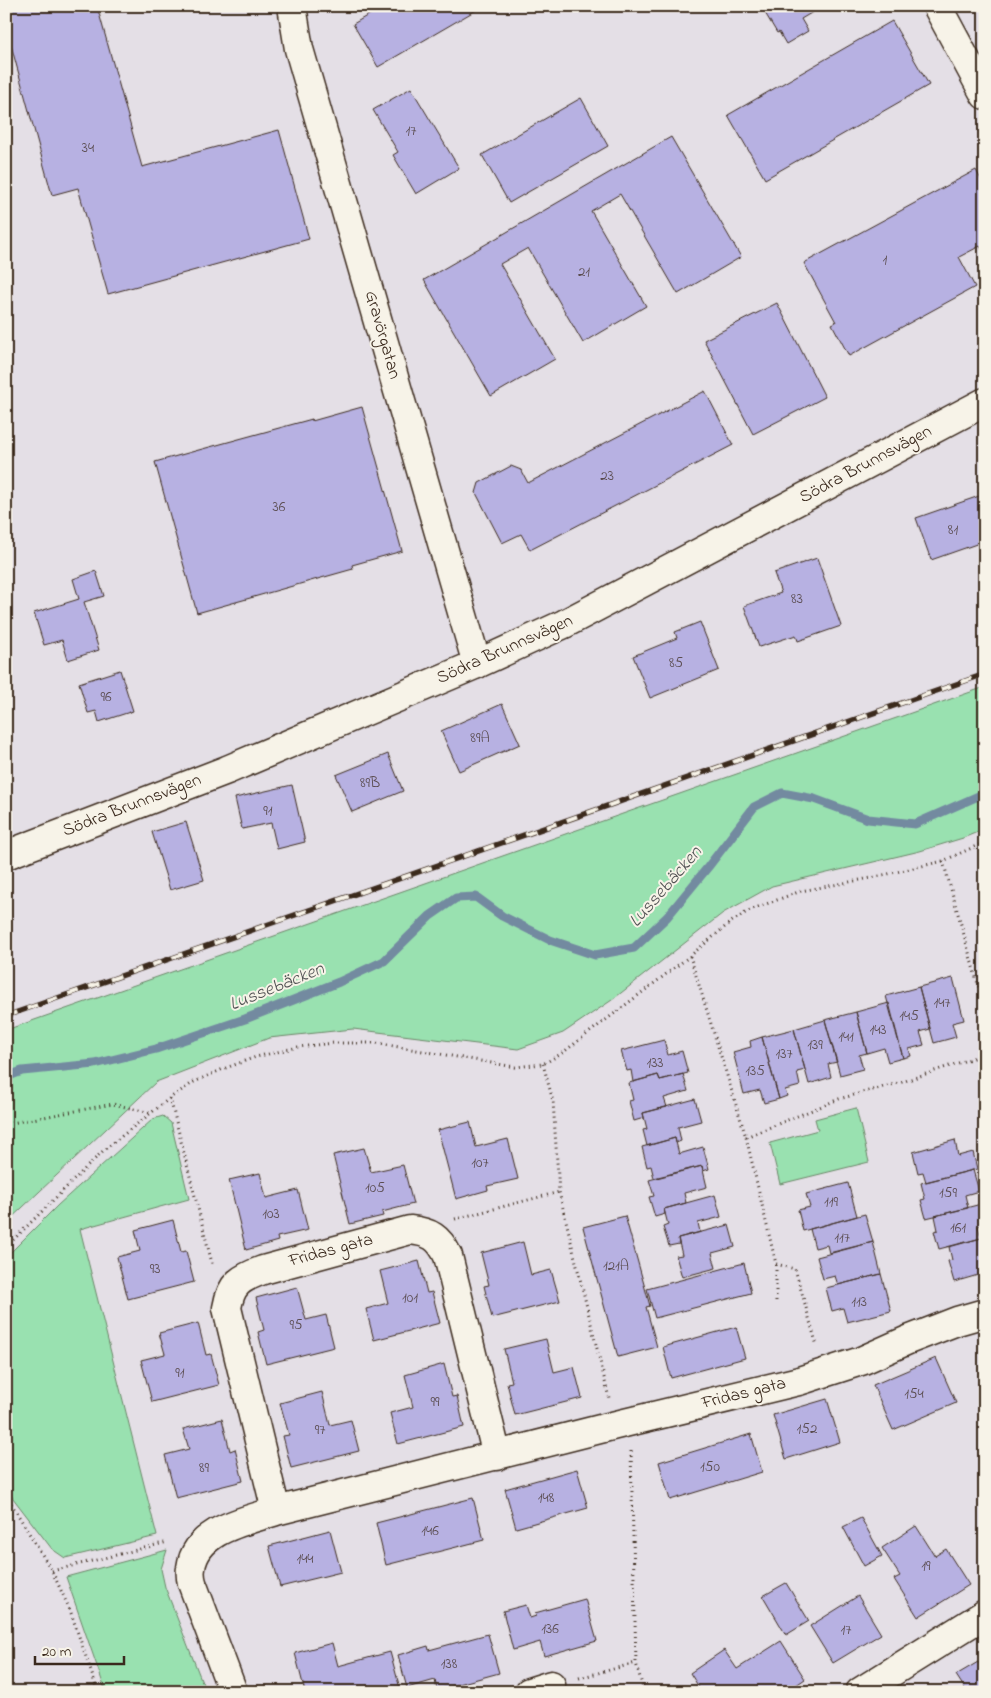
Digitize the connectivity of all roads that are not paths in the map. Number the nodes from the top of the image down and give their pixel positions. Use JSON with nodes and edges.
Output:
{"nodes":[{"id":1,"x":292,"y":6,"type":"edge"},
{"id":2,"x":937,"y":6,"type":"edge"},
{"id":3,"x":985,"y":95,"type":"edge"},
{"id":4,"x":985,"y":402,"type":"edge"},
{"id":5,"x":478,"y":664,"type":"junction"},
{"id":6,"x":6,"y":855,"type":"edge"},
{"id":7,"x":985,"y":1313,"type":"edge"},
{"id":8,"x":497,"y":1456,"type":"junction"},
{"id":9,"x":276,"y":1511,"type":"junction"},
{"id":10,"x":985,"y":1614,"type":"edge"},
{"id":11,"x":234,"y":1692,"type":"edge"},
{"id":12,"x":860,"y":1692,"type":"edge"}],
"edges":[{"from":1,"to":5,"type":"street","name":"Gravörgatan"},
{"from":2,"to":3,"type":"street"},
{"from":4,"to":5,"type":"street","name":"Södra Brunnsvägen"},
{"from":5,"to":6,"type":"street","name":"Södra Brunnsvägen"},
{"from":7,"to":8,"type":"street","name":"Fridas gata"},
{"from":8,"to":9,"type":"street","name":"Fridas gata"},
{"from":8,"to":9,"type":"street","name":"Fridas gata"},
{"from":9,"to":11,"type":"street","name":"Fridas gata"},
{"from":10,"to":12,"type":"street"}]}
